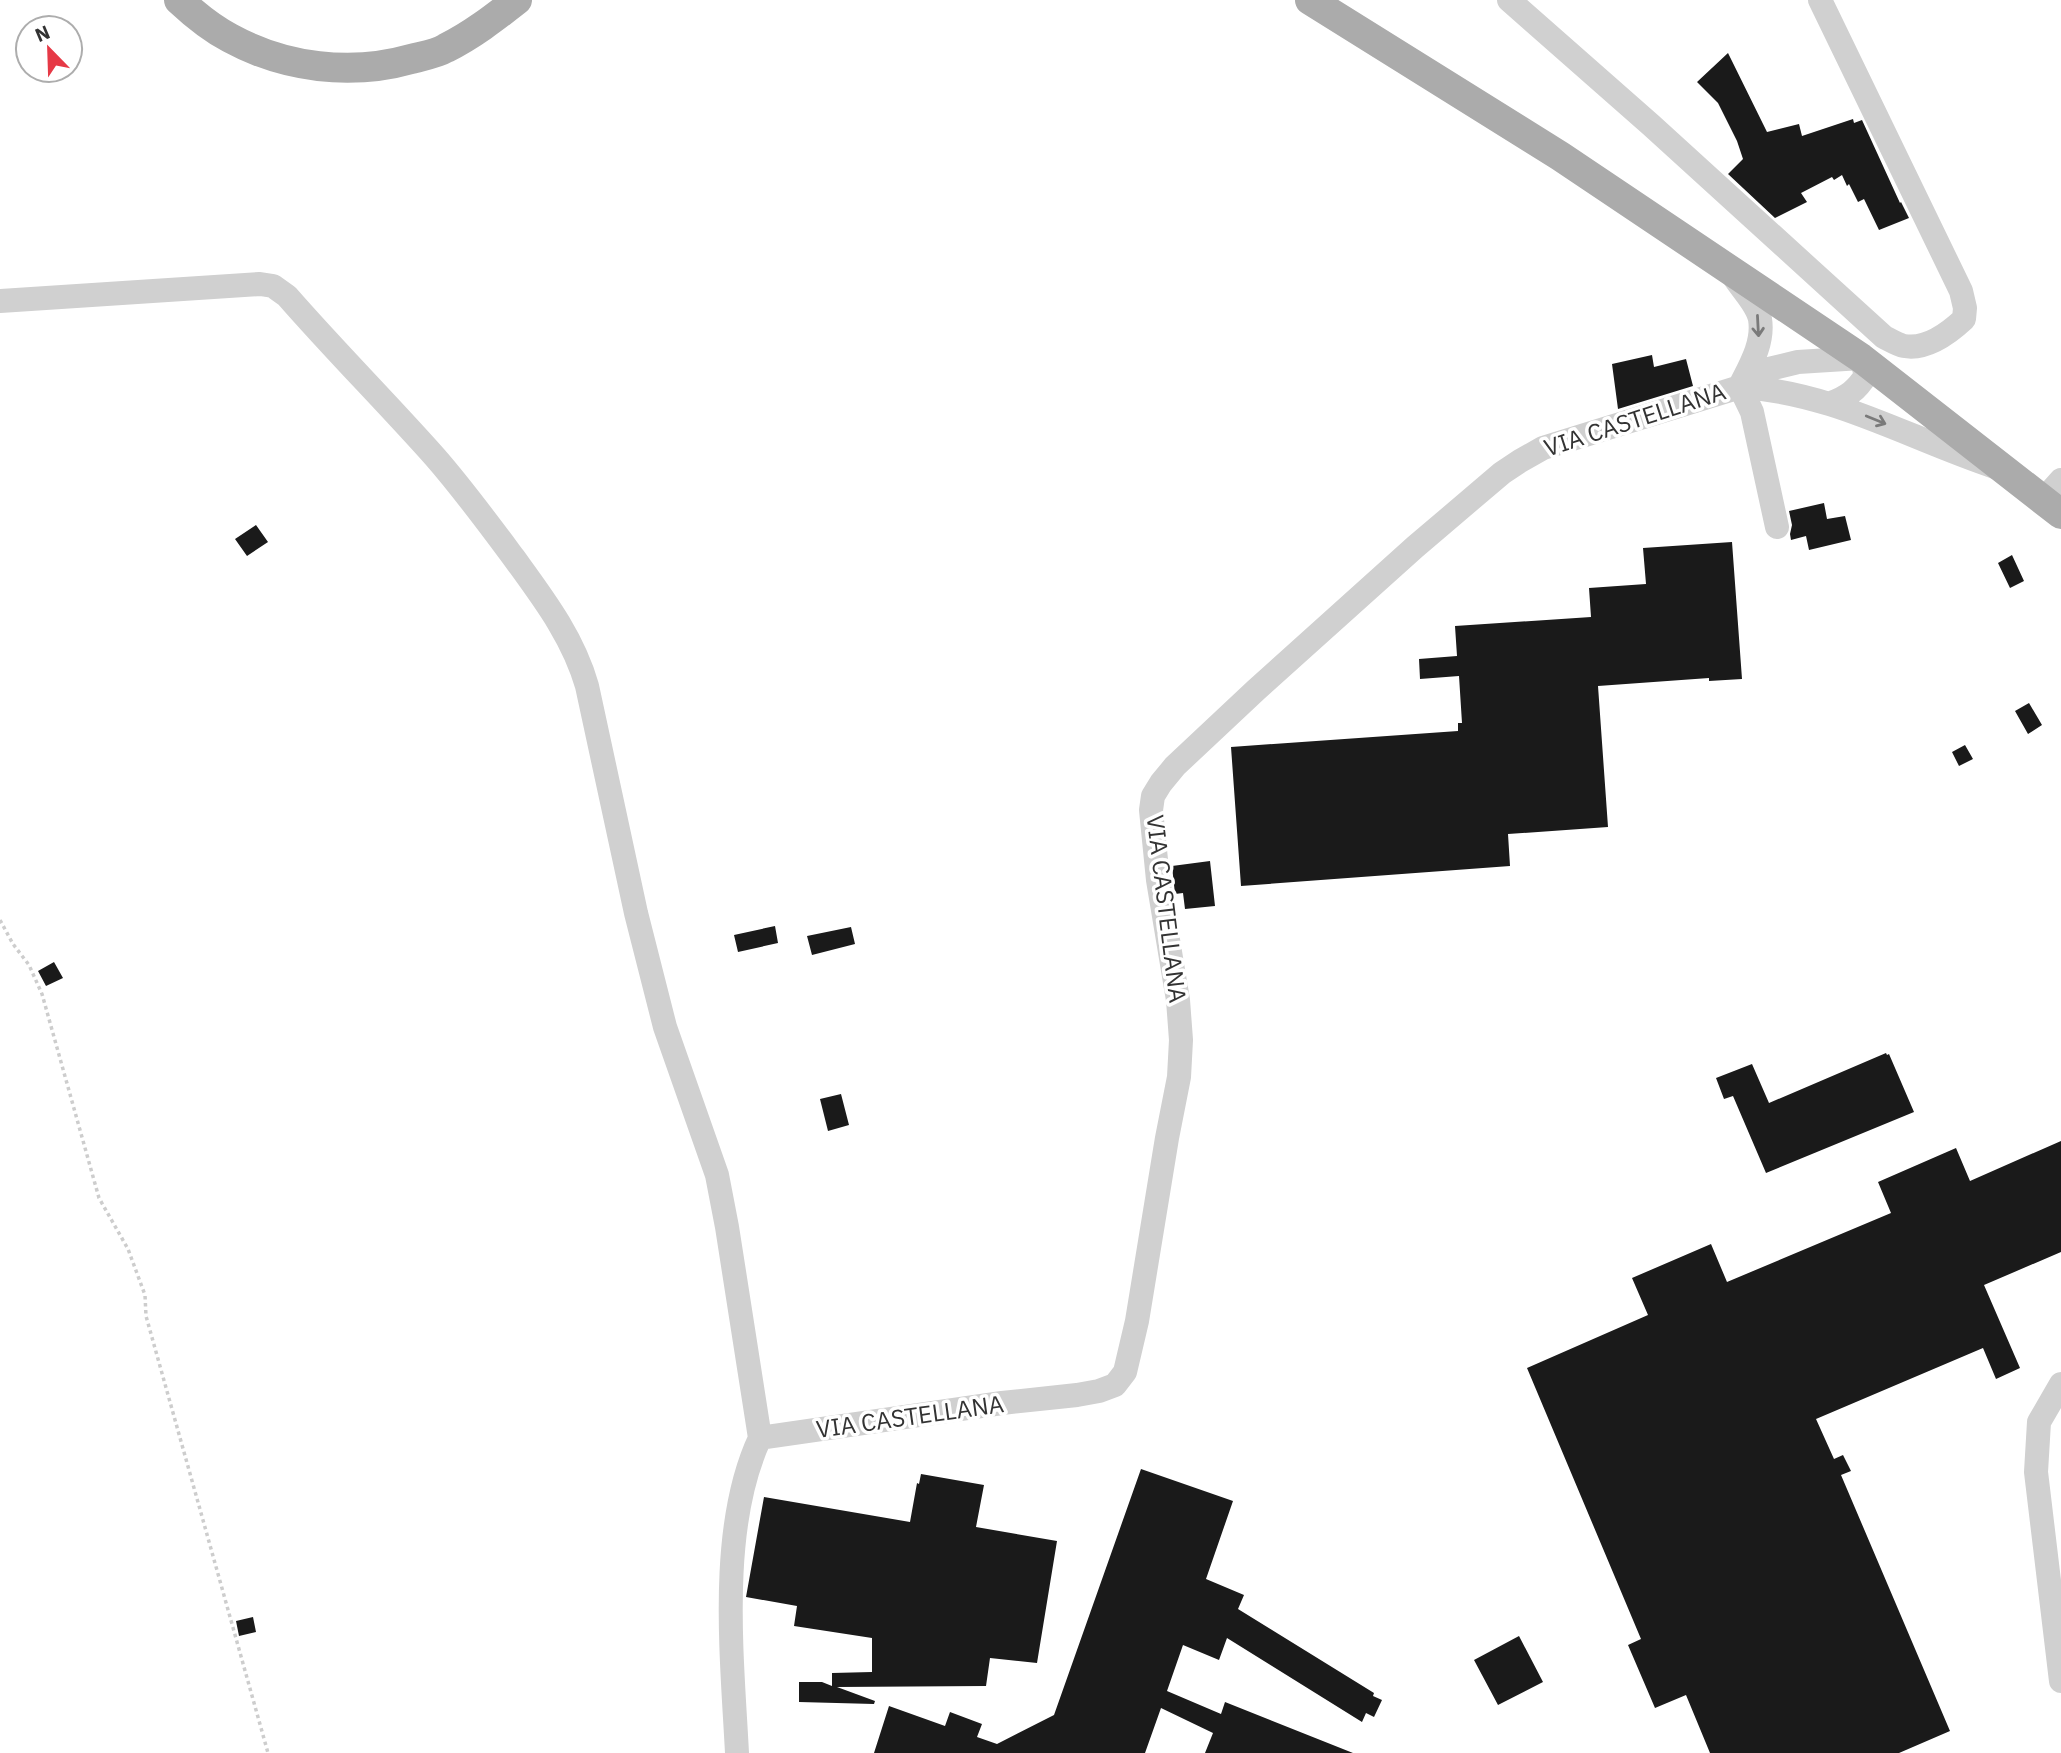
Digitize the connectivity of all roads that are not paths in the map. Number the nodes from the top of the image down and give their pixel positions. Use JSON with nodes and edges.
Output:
{"nodes":[{"id":1,"x":178,"y":0,"type":"edge"},
{"id":2,"x":517,"y":0,"type":"edge"},
{"id":3,"x":1509,"y":0,"type":"edge"},
{"id":4,"x":1819,"y":0,"type":"edge"},
{"id":5,"x":1319,"y":3,"type":"edge"},
{"id":6,"x":1730,"y":270,"type":"junction"},
{"id":7,"x":0,"y":301,"type":"edge"},
{"id":8,"x":1861,"y":358,"type":"junction"},
{"id":9,"x":1740,"y":387,"type":"junction"},
{"id":10,"x":1831,"y":403,"type":"junction"},
{"id":11,"x":2008,"y":471,"type":"junction"},
{"id":12,"x":2055,"y":498,"type":"edge"},
{"id":13,"x":1777,"y":527,"type":"dead end"},
{"id":14,"x":2061,"y":1384,"type":"edge"},
{"id":15,"x":760,"y":1438,"type":"junction"},
{"id":16,"x":2061,"y":1681,"type":"edge"},
{"id":17,"x":737,"y":1753,"type":"edge"}],
"edges":[{"from":1,"to":2,"type":"main road"},
{"from":3,"to":4,"type":"street"},
{"from":5,"to":6,"type":"main road"},
{"from":6,"to":8,"type":"main road"},
{"from":6,"to":9,"type":"street","name":"VIA CASTELLANA","one_way":true},
{"from":7,"to":15,"type":"street"},
{"from":8,"to":9,"type":"street","name":"VIA CASTELLANA"},
{"from":8,"to":10,"type":"street"},
{"from":8,"to":11,"type":"main road"},
{"from":9,"to":10,"type":"street","name":"VIA CASTELLANA"},
{"from":9,"to":13,"type":"street"},
{"from":9,"to":15,"type":"street","name":"VIA CASTELLANA"},
{"from":10,"to":11,"type":"street","name":"VIA CASTELLANA","one_way":true},
{"from":11,"to":12,"type":"main road"},
{"from":14,"to":16,"type":"street"},
{"from":15,"to":17,"type":"street"}]}
